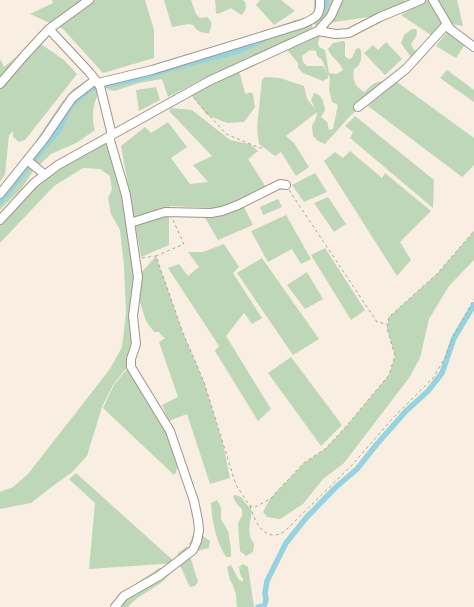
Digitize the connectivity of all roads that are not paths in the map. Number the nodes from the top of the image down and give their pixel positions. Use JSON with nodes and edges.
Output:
{"nodes":[{"id":1,"x":89,"y":0,"type":"edge"},
{"id":2,"x":320,"y":0,"type":"edge"},
{"id":3,"x":338,"y":0,"type":"edge"},
{"id":4,"x":421,"y":0,"type":"edge"},
{"id":5,"x":433,"y":0,"type":"edge"},
{"id":6,"x":446,"y":25,"type":"junction"},
{"id":7,"x":49,"y":29,"type":"junction"},
{"id":8,"x":318,"y":31,"type":"junction"},
{"id":9,"x":474,"y":47,"type":"edge"},
{"id":10,"x":98,"y":83,"type":"junction"},
{"id":11,"x":0,"y":84,"type":"edge"},
{"id":12,"x":358,"y":107,"type":"dead end"},
{"id":13,"x":110,"y":136,"type":"junction"},
{"id":14,"x":29,"y":162,"type":"junction"},
{"id":15,"x":41,"y":171,"type":"junction"},
{"id":16,"x":286,"y":185,"type":"road end"},
{"id":17,"x":0,"y":194,"type":"edge"},
{"id":18,"x":0,"y":220,"type":"edge"},
{"id":19,"x":130,"y":224,"type":"junction"},
{"id":20,"x":115,"y":607,"type":"edge"}],
"edges":[{"from":1,"to":7,"type":"street"},
{"from":2,"to":10,"type":"street"},
{"from":3,"to":8,"type":"street"},
{"from":4,"to":8,"type":"street"},
{"from":5,"to":6,"type":"street"},
{"from":6,"to":9,"type":"street"},
{"from":6,"to":12,"type":"street"},
{"from":7,"to":10,"type":"street"},
{"from":7,"to":11,"type":"street"},
{"from":8,"to":13,"type":"street"},
{"from":10,"to":13,"type":"street"},
{"from":10,"to":14,"type":"street"},
{"from":13,"to":15,"type":"street"},
{"from":13,"to":19,"type":"street"},
{"from":14,"to":15,"type":"street"},
{"from":14,"to":17,"type":"street"},
{"from":15,"to":18,"type":"street"},
{"from":16,"to":19,"type":"street"},
{"from":19,"to":20,"type":"street"}]}
